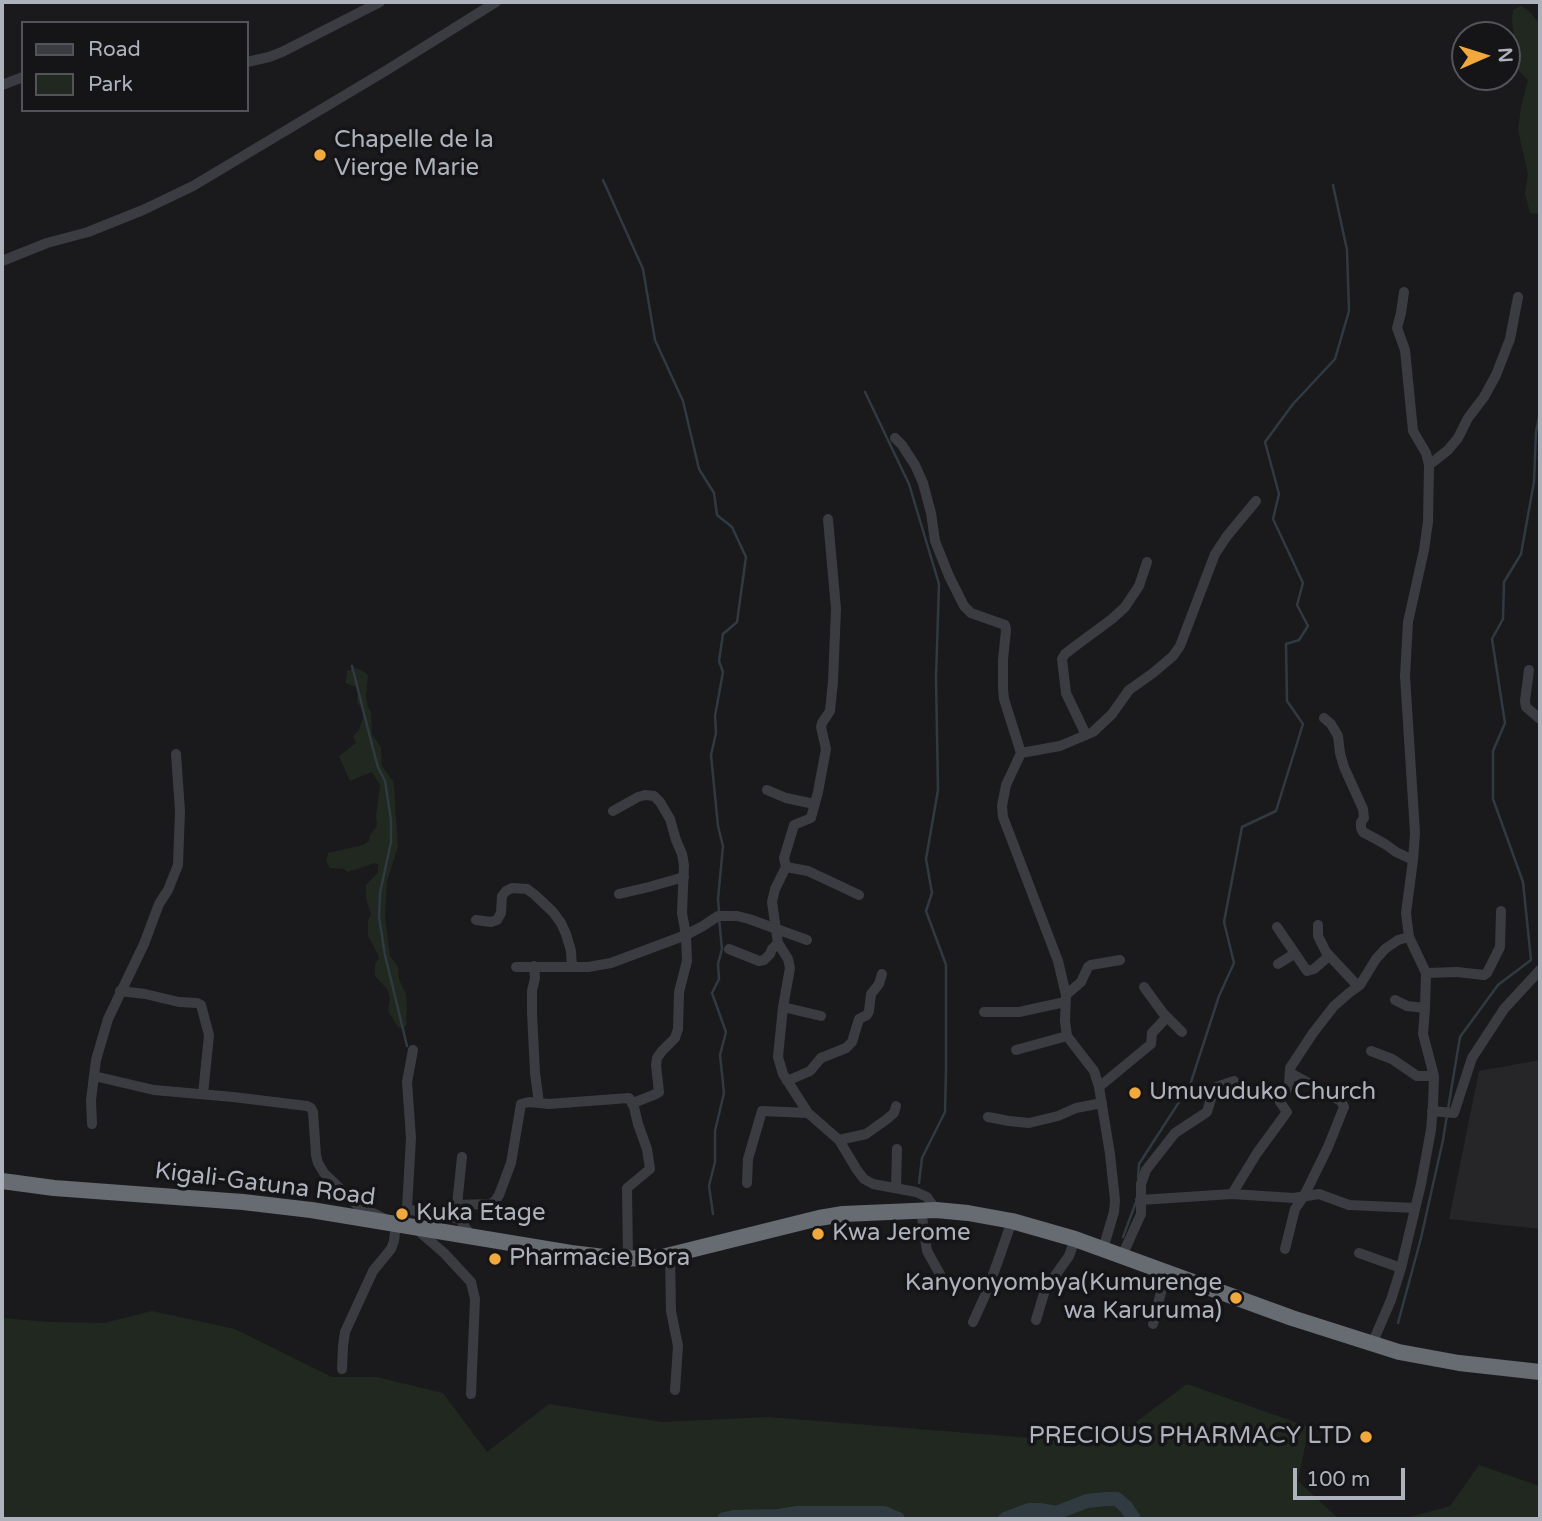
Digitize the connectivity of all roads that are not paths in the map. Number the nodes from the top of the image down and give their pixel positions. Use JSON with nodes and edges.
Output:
{"nodes":[{"id":1,"x":380,"y":2,"type":"edge"},
{"id":2,"x":496,"y":2,"type":"edge"},
{"id":3,"x":248,"y":62,"type":"edge"},
{"id":4,"x":21,"y":78,"type":"edge"},
{"id":5,"x":2,"y":85,"type":"edge"},
{"id":6,"x":2,"y":261,"type":"edge"},
{"id":7,"x":1404,"y":292,"type":"dead end"},
{"id":8,"x":1518,"y":297,"type":"dead end"},
{"id":9,"x":895,"y":438,"type":"dead end"},
{"id":10,"x":1429,"y":464,"type":"junction"},
{"id":11,"x":1256,"y":501,"type":"dead end"},
{"id":12,"x":828,"y":519,"type":"dead end"},
{"id":13,"x":1147,"y":562,"type":"dead end"},
{"id":14,"x":1529,"y":670,"type":"dead end"},
{"id":15,"x":1324,"y":718,"type":"dead end"},
{"id":16,"x":1540,"y":719,"type":"edge"},
{"id":17,"x":1086,"y":735,"type":"junction"},
{"id":18,"x":1021,"y":753,"type":"junction"},
{"id":19,"x":176,"y":754,"type":"dead end"},
{"id":20,"x":767,"y":790,"type":"dead end"},
{"id":21,"x":814,"y":804,"type":"junction"},
{"id":22,"x":613,"y":811,"type":"dead end"},
{"id":23,"x":1413,"y":860,"type":"junction"},
{"id":24,"x":786,"y":867,"type":"junction"},
{"id":25,"x":684,"y":877,"type":"junction"},
{"id":26,"x":619,"y":894,"type":"dead end"},
{"id":27,"x":859,"y":895,"type":"dead end"},
{"id":28,"x":1502,"y":911,"type":"dead end"},
{"id":29,"x":476,"y":920,"type":"dead end"},
{"id":30,"x":1318,"y":925,"type":"dead end"},
{"id":31,"x":1277,"y":927,"type":"dead end"},
{"id":32,"x":775,"y":929,"type":"junction"},
{"id":33,"x":686,"y":935,"type":"junction"},
{"id":34,"x":1409,"y":937,"type":"junction"},
{"id":35,"x":807,"y":940,"type":"dead end"},
{"id":36,"x":778,"y":943,"type":"junction"},
{"id":37,"x":729,"y":949,"type":"dead end"},
{"id":38,"x":1294,"y":954,"type":"junction"},
{"id":39,"x":1329,"y":956,"type":"junction"},
{"id":40,"x":1120,"y":960,"type":"dead end"},
{"id":41,"x":1278,"y":964,"type":"dead end"},
{"id":42,"x":516,"y":967,"type":"dead end"},
{"id":43,"x":534,"y":967,"type":"junction"},
{"id":44,"x":572,"y":967,"type":"junction"},
{"id":45,"x":1540,"y":971,"type":"edge"},
{"id":46,"x":882,"y":974,"type":"dead end"},
{"id":47,"x":1426,"y":974,"type":"junction"},
{"id":48,"x":1360,"y":985,"type":"junction"},
{"id":49,"x":1144,"y":987,"type":"dead end"},
{"id":50,"x":120,"y":991,"type":"junction"},
{"id":51,"x":1066,"y":998,"type":"junction"},
{"id":52,"x":1395,"y":1000,"type":"dead end"},
{"id":53,"x":783,"y":1007,"type":"junction"},
{"id":54,"x":1426,"y":1008,"type":"junction"},
{"id":55,"x":984,"y":1012,"type":"dead end"},
{"id":56,"x":821,"y":1016,"type":"dead end"},
{"id":57,"x":1167,"y":1017,"type":"junction"},
{"id":58,"x":1182,"y":1032,"type":"dead end"},
{"id":59,"x":1067,"y":1036,"type":"junction"},
{"id":60,"x":413,"y":1050,"type":"dead end"},
{"id":61,"x":1016,"y":1050,"type":"dead end"},
{"id":62,"x":1371,"y":1051,"type":"dead end"},
{"id":63,"x":1290,"y":1073,"type":"junction"},
{"id":64,"x":94,"y":1076,"type":"junction"},
{"id":65,"x":1434,"y":1076,"type":"junction"},
{"id":66,"x":787,"y":1081,"type":"junction"},
{"id":67,"x":1234,"y":1081,"type":"dead end"},
{"id":68,"x":1099,"y":1087,"type":"junction"},
{"id":69,"x":203,"y":1094,"type":"junction"},
{"id":70,"x":539,"y":1103,"type":"junction"},
{"id":71,"x":634,"y":1103,"type":"junction"},
{"id":72,"x":1102,"y":1103,"type":"junction"},
{"id":73,"x":896,"y":1106,"type":"dead end"},
{"id":74,"x":1432,"y":1111,"type":"junction"},
{"id":75,"x":808,"y":1113,"type":"junction"},
{"id":76,"x":988,"y":1116,"type":"dead end"},
{"id":77,"x":92,"y":1124,"type":"dead end"},
{"id":78,"x":839,"y":1140,"type":"junction"},
{"id":79,"x":897,"y":1149,"type":"dead end"},
{"id":80,"x":462,"y":1157,"type":"dead end"},
{"id":81,"x":2,"y":1181,"type":"edge"},
{"id":82,"x":747,"y":1183,"type":"dead end"},
{"id":83,"x":896,"y":1188,"type":"junction"},
{"id":84,"x":1232,"y":1194,"type":"junction"},
{"id":85,"x":1304,"y":1196,"type":"junction"},
{"id":86,"x":1140,"y":1199,"type":"junction"},
{"id":87,"x":457,"y":1205,"type":"junction"},
{"id":88,"x":1415,"y":1208,"type":"junction"},
{"id":89,"x":928,"y":1210,"type":"junction"},
{"id":90,"x":460,"y":1219,"type":"junction"},
{"id":91,"x":1012,"y":1221,"type":"junction"},
{"id":92,"x":396,"y":1224,"type":"junction"},
{"id":93,"x":413,"y":1227,"type":"junction"},
{"id":94,"x":472,"y":1237,"type":"junction"},
{"id":95,"x":1075,"y":1239,"type":"junction"},
{"id":96,"x":1103,"y":1249,"type":"junction"},
{"id":97,"x":1285,"y":1249,"type":"dead end"},
{"id":98,"x":1359,"y":1253,"type":"dead end"},
{"id":99,"x":670,"y":1255,"type":"junction"},
{"id":100,"x":1122,"y":1256,"type":"junction"},
{"id":101,"x":628,"y":1259,"type":"junction"},
{"id":102,"x":1401,"y":1268,"type":"junction"},
{"id":103,"x":1166,"y":1272,"type":"junction"},
{"id":104,"x":941,"y":1276,"type":"dead end"},
{"id":105,"x":1036,"y":1320,"type":"dead end"},
{"id":106,"x":973,"y":1322,"type":"dead end"},
{"id":107,"x":1153,"y":1324,"type":"dead end"},
{"id":108,"x":1372,"y":1344,"type":"junction"},
{"id":109,"x":342,"y":1369,"type":"dead end"},
{"id":110,"x":1540,"y":1373,"type":"edge"},
{"id":111,"x":675,"y":1390,"type":"dead end"},
{"id":112,"x":471,"y":1394,"type":"dead end"}],
"edges":[{"from":1,"to":3,"type":"street"},
{"from":2,"to":6,"type":"street"},
{"from":4,"to":5,"type":"street"},
{"from":7,"to":10,"type":"street"},
{"from":8,"to":10,"type":"street"},
{"from":9,"to":18,"type":"street"},
{"from":10,"to":23,"type":"street"},
{"from":11,"to":17,"type":"street"},
{"from":12,"to":21,"type":"street"},
{"from":13,"to":17,"type":"street"},
{"from":14,"to":16,"type":"street"},
{"from":15,"to":23,"type":"street"},
{"from":17,"to":18,"type":"street"},
{"from":18,"to":51,"type":"street"},
{"from":19,"to":50,"type":"street"},
{"from":20,"to":21,"type":"street"},
{"from":21,"to":24,"type":"street"},
{"from":22,"to":25,"type":"street"},
{"from":23,"to":34,"type":"street"},
{"from":24,"to":27,"type":"street"},
{"from":24,"to":32,"type":"street"},
{"from":25,"to":26,"type":"street"},
{"from":25,"to":33,"type":"street"},
{"from":28,"to":47,"type":"street"},
{"from":29,"to":44,"type":"street"},
{"from":30,"to":39,"type":"street"},
{"from":31,"to":38,"type":"street"},
{"from":32,"to":33,"type":"street"},
{"from":32,"to":35,"type":"street"},
{"from":32,"to":36,"type":"street"},
{"from":33,"to":44,"type":"street"},
{"from":33,"to":71,"type":"street"},
{"from":34,"to":47,"type":"street"},
{"from":34,"to":48,"type":"street"},
{"from":36,"to":37,"type":"street"},
{"from":36,"to":53,"type":"street"},
{"from":38,"to":39,"type":"street"},
{"from":38,"to":41,"type":"street"},
{"from":39,"to":48,"type":"street"},
{"from":40,"to":51,"type":"street"},
{"from":42,"to":43,"type":"street"},
{"from":43,"to":44,"type":"street"},
{"from":43,"to":70,"type":"street"},
{"from":45,"to":74,"type":"street"},
{"from":46,"to":66,"type":"street"},
{"from":47,"to":54,"type":"street"},
{"from":48,"to":63,"type":"street"},
{"from":49,"to":57,"type":"street"},
{"from":50,"to":64,"type":"street"},
{"from":50,"to":69,"type":"street"},
{"from":51,"to":55,"type":"street"},
{"from":51,"to":59,"type":"street"},
{"from":52,"to":54,"type":"street"},
{"from":53,"to":56,"type":"street"},
{"from":53,"to":66,"type":"street"},
{"from":54,"to":65,"type":"street"},
{"from":57,"to":58,"type":"street"},
{"from":57,"to":68,"type":"street"},
{"from":59,"to":61,"type":"street"},
{"from":59,"to":68,"type":"street"},
{"from":60,"to":90,"type":"street"},
{"from":62,"to":65,"type":"street"},
{"from":63,"to":84,"type":"street"},
{"from":63,"to":85,"type":"street"},
{"from":64,"to":69,"type":"street"},
{"from":64,"to":77,"type":"street"},
{"from":65,"to":74,"type":"street"},
{"from":66,"to":75,"type":"street"},
{"from":67,"to":86,"type":"street"},
{"from":68,"to":72,"type":"street"},
{"from":69,"to":92,"type":"street"},
{"from":70,"to":71,"type":"street"},
{"from":70,"to":87,"type":"street"},
{"from":71,"to":101,"type":"street"},
{"from":72,"to":76,"type":"street"},
{"from":72,"to":96,"type":"street"},
{"from":73,"to":78,"type":"street"},
{"from":74,"to":88,"type":"street"},
{"from":75,"to":78,"type":"street"},
{"from":75,"to":82,"type":"street"},
{"from":78,"to":83,"type":"street"},
{"from":79,"to":83,"type":"street"},
{"from":80,"to":87,"type":"street"},
{"from":81,"to":92,"type":"highway","name":"Kigali-Gatuna Road"},
{"from":83,"to":89,"type":"street"},
{"from":84,"to":85,"type":"street"},
{"from":84,"to":86,"type":"street"},
{"from":85,"to":88,"type":"street"},
{"from":85,"to":97,"type":"street"},
{"from":86,"to":100,"type":"street"},
{"from":87,"to":90,"type":"street"},
{"from":88,"to":102,"type":"street"},
{"from":89,"to":91,"type":"highway","name":"Kigali-Gatuna Road"},
{"from":89,"to":99,"type":"highway","name":"Kigali-Gatuna Road"},
{"from":89,"to":104,"type":"street"},
{"from":90,"to":94,"type":"street"},
{"from":91,"to":95,"type":"highway","name":"Kigali-Gatuna Road"},
{"from":91,"to":106,"type":"street"},
{"from":92,"to":93,"type":"highway","name":"Kigali-Gatuna Road"},
{"from":92,"to":109,"type":"street"},
{"from":93,"to":94,"type":"highway","name":"Kigali-Gatuna Road"},
{"from":93,"to":112,"type":"street"},
{"from":94,"to":101,"type":"highway","name":"Kigali-Gatuna Road"},
{"from":95,"to":96,"type":"highway","name":"Kigali-Gatuna Road"},
{"from":95,"to":105,"type":"street"},
{"from":96,"to":100,"type":"highway","name":"Kigali-Gatuna Road"},
{"from":98,"to":102,"type":"street"},
{"from":99,"to":101,"type":"highway","name":"Kigali-Gatuna Road"},
{"from":99,"to":111,"type":"street"},
{"from":100,"to":103,"type":"highway","name":"Kigali-Gatuna Road"},
{"from":102,"to":108,"type":"street"},
{"from":103,"to":107,"type":"street"},
{"from":103,"to":108,"type":"highway","name":"Kigali-Gatuna Road"},
{"from":108,"to":110,"type":"highway","name":"Kigali-Gatuna Road"}]}
